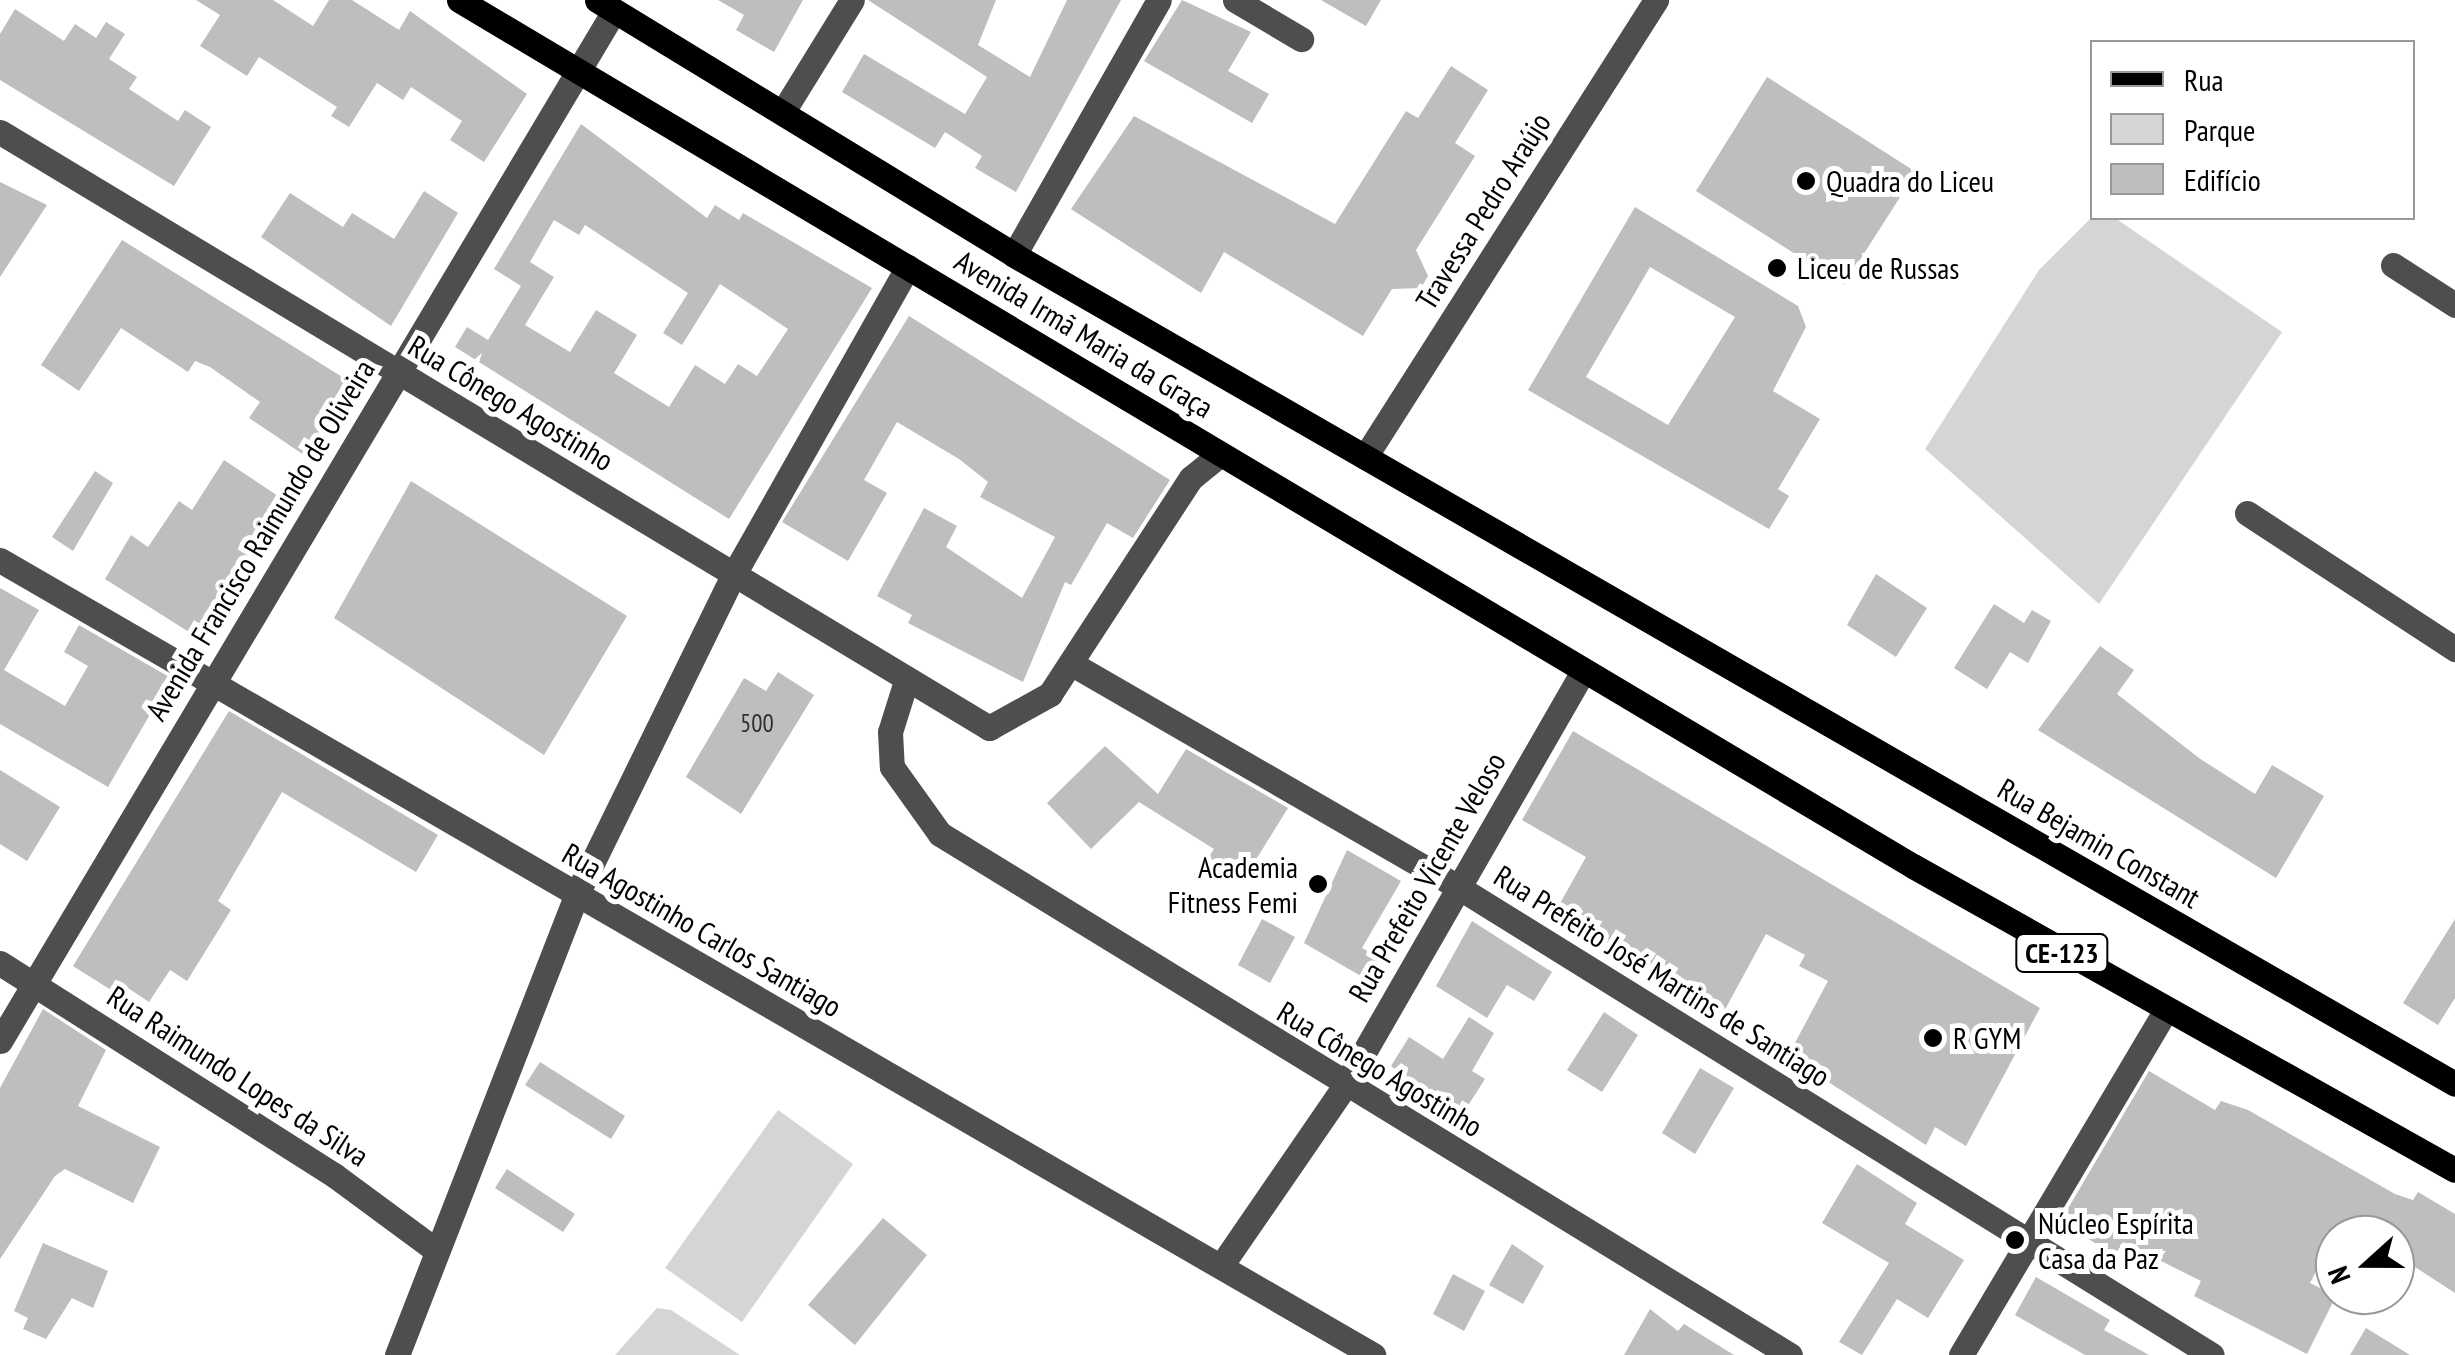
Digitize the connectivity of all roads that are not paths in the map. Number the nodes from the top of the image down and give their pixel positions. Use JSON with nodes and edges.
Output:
{"nodes":[{"id":1,"x":459,"y":0,"type":"edge"},
{"id":2,"x":852,"y":0,"type":"edge"},
{"id":3,"x":1159,"y":0,"type":"edge"},
{"id":4,"x":1235,"y":0,"type":"edge"},
{"id":5,"x":1656,"y":0,"type":"edge"},
{"id":6,"x":605,"y":5,"type":"edge"},
{"id":7,"x":1300,"y":39,"type":"dead end"},
{"id":8,"x":579,"y":73,"type":"junction"},
{"id":9,"x":784,"y":110,"type":"junction"},
{"id":10,"x":0,"y":132,"type":"edge"},
{"id":11,"x":1014,"y":255,"type":"junction"},
{"id":12,"x":2393,"y":264,"type":"dead end"},
{"id":13,"x":908,"y":267,"type":"junction"},
{"id":14,"x":2455,"y":306,"type":"edge"},
{"id":15,"x":399,"y":373,"type":"junction"},
{"id":16,"x":1221,"y":454,"type":"junction"},
{"id":17,"x":1365,"y":457,"type":"junction"},
{"id":18,"x":2248,"y":512,"type":"dead end"},
{"id":19,"x":0,"y":560,"type":"edge"},
{"id":20,"x":734,"y":574,"type":"junction"},
{"id":21,"x":2455,"y":649,"type":"edge"},
{"id":22,"x":1712,"y":657,"type":"joint"},
{"id":23,"x":1072,"y":664,"type":"junction"},
{"id":24,"x":1583,"y":672,"type":"junction"},
{"id":25,"x":906,"y":681,"type":"junction"},
{"id":26,"x":210,"y":685,"type":"junction"},
{"id":27,"x":1458,"y":887,"type":"junction"},
{"id":28,"x":576,"y":896,"type":"junction"},
{"id":29,"x":0,"y":963,"type":"edge"},
{"id":30,"x":34,"y":984,"type":"junction"},
{"id":31,"x":2165,"y":1012,"type":"junction"},
{"id":32,"x":0,"y":1041,"type":"edge"},
{"id":33,"x":2455,"y":1084,"type":"edge"},
{"id":34,"x":1344,"y":1087,"type":"junction"},
{"id":35,"x":2455,"y":1170,"type":"edge"},
{"id":36,"x":2028,"y":1242,"type":"junction"},
{"id":37,"x":436,"y":1251,"type":"junction"},
{"id":38,"x":1223,"y":1263,"type":"junction"},
{"id":39,"x":406,"y":1348,"type":"edge"},
{"id":40,"x":1373,"y":1355,"type":"edge"},
{"id":41,"x":1790,"y":1355,"type":"edge"},
{"id":42,"x":1961,"y":1355,"type":"edge"},
{"id":43,"x":2212,"y":1355,"type":"edge"}],
"edges":[{"from":1,"to":8,"type":"main road","name":"Avenida Irmã Maria da Graça"},
{"from":2,"to":9,"type":"street"},
{"from":3,"to":11,"type":"street"},
{"from":4,"to":7,"type":"street"},
{"from":5,"to":17,"type":"street","name":"Travessa Pedro Araújo"},
{"from":6,"to":8,"type":"street","name":"Avenida Francisco Raimundo de Oliveira"},
{"from":6,"to":9,"type":"main road","name":"Avenida Irmã Maria da Graça"},
{"from":8,"to":13,"type":"main road","name":"Avenida Irmã Maria da Graça"},
{"from":8,"to":15,"type":"street","name":"Avenida Francisco Raimundo de Oliveira"},
{"from":9,"to":11,"type":"main road","name":"Avenida Irmã Maria da Graça"},
{"from":10,"to":15,"type":"street","name":"Rua Cônego Agostinho"},
{"from":11,"to":17,"type":"main road","name":"Avenida Irmã Maria da Graça"},
{"from":12,"to":14,"type":"street"},
{"from":13,"to":16,"type":"main road","name":"Avenida Irmã Maria da Graça"},
{"from":13,"to":20,"type":"street"},
{"from":15,"to":20,"type":"street","name":"Rua Cônego Agostinho"},
{"from":15,"to":26,"type":"street","name":"Avenida Francisco Raimundo de Oliveira"},
{"from":16,"to":23,"type":"street"},
{"from":16,"to":24,"type":"main road","name":"Avenida Irmã Maria da Graça"},
{"from":17,"to":22,"type":"main road","name":"Avenida Irmã Maria da Graça"},
{"from":18,"to":21,"type":"street"},
{"from":19,"to":26,"type":"street","name":"Rua Agostinho Carlos Santiago"},
{"from":20,"to":25,"type":"street","name":"Rua Cônego Agostinho"},
{"from":20,"to":28,"type":"street"},
{"from":22,"to":33,"type":"main road","name":"Rua Bejamin Constant","number":"CE-123"},
{"from":23,"to":25,"type":"street","name":"Rua Cônego Agostinho"},
{"from":23,"to":27,"type":"street","name":"Rua Prefeito José Martins de Santiago"},
{"from":24,"to":27,"type":"street","name":"Rua Prefeito Vicente Veloso"},
{"from":24,"to":31,"type":"main road","name":"Avenida Irmã Maria da Graça","number":"CE-123"},
{"from":25,"to":34,"type":"street","name":"Rua Cônego Agostinho"},
{"from":26,"to":28,"type":"street","name":"Rua Agostinho Carlos Santiago"},
{"from":26,"to":30,"type":"street","name":"Avenida Francisco Raimundo de Oliveira"},
{"from":27,"to":34,"type":"street","name":"Rua Prefeito Vicente Veloso"},
{"from":27,"to":36,"type":"street","name":"Rua Prefeito José Martins de Santiago"},
{"from":28,"to":37,"type":"street"},
{"from":28,"to":38,"type":"street","name":"Rua Agostinho Carlos Santiago"},
{"from":29,"to":30,"type":"street","name":"Rua Raimundo Lopes da Silva"},
{"from":30,"to":32,"type":"street","name":"Avenida Francisco Raimundo de Oliveira"},
{"from":30,"to":37,"type":"street","name":"Rua Raimundo Lopes da Silva"},
{"from":31,"to":35,"type":"main road","number":"CE-123"},
{"from":31,"to":36,"type":"street"},
{"from":34,"to":38,"type":"street","name":"Rua Prefeito Vicente Veloso"},
{"from":34,"to":41,"type":"street","name":"Rua Cônego Agostinho"},
{"from":36,"to":42,"type":"street"},
{"from":36,"to":43,"type":"street","name":"Rua Prefeito José Martins de Santiago"},
{"from":37,"to":39,"type":"street"},
{"from":38,"to":40,"type":"street","name":"Rua Agostinho Carlos Santiago"}]}
